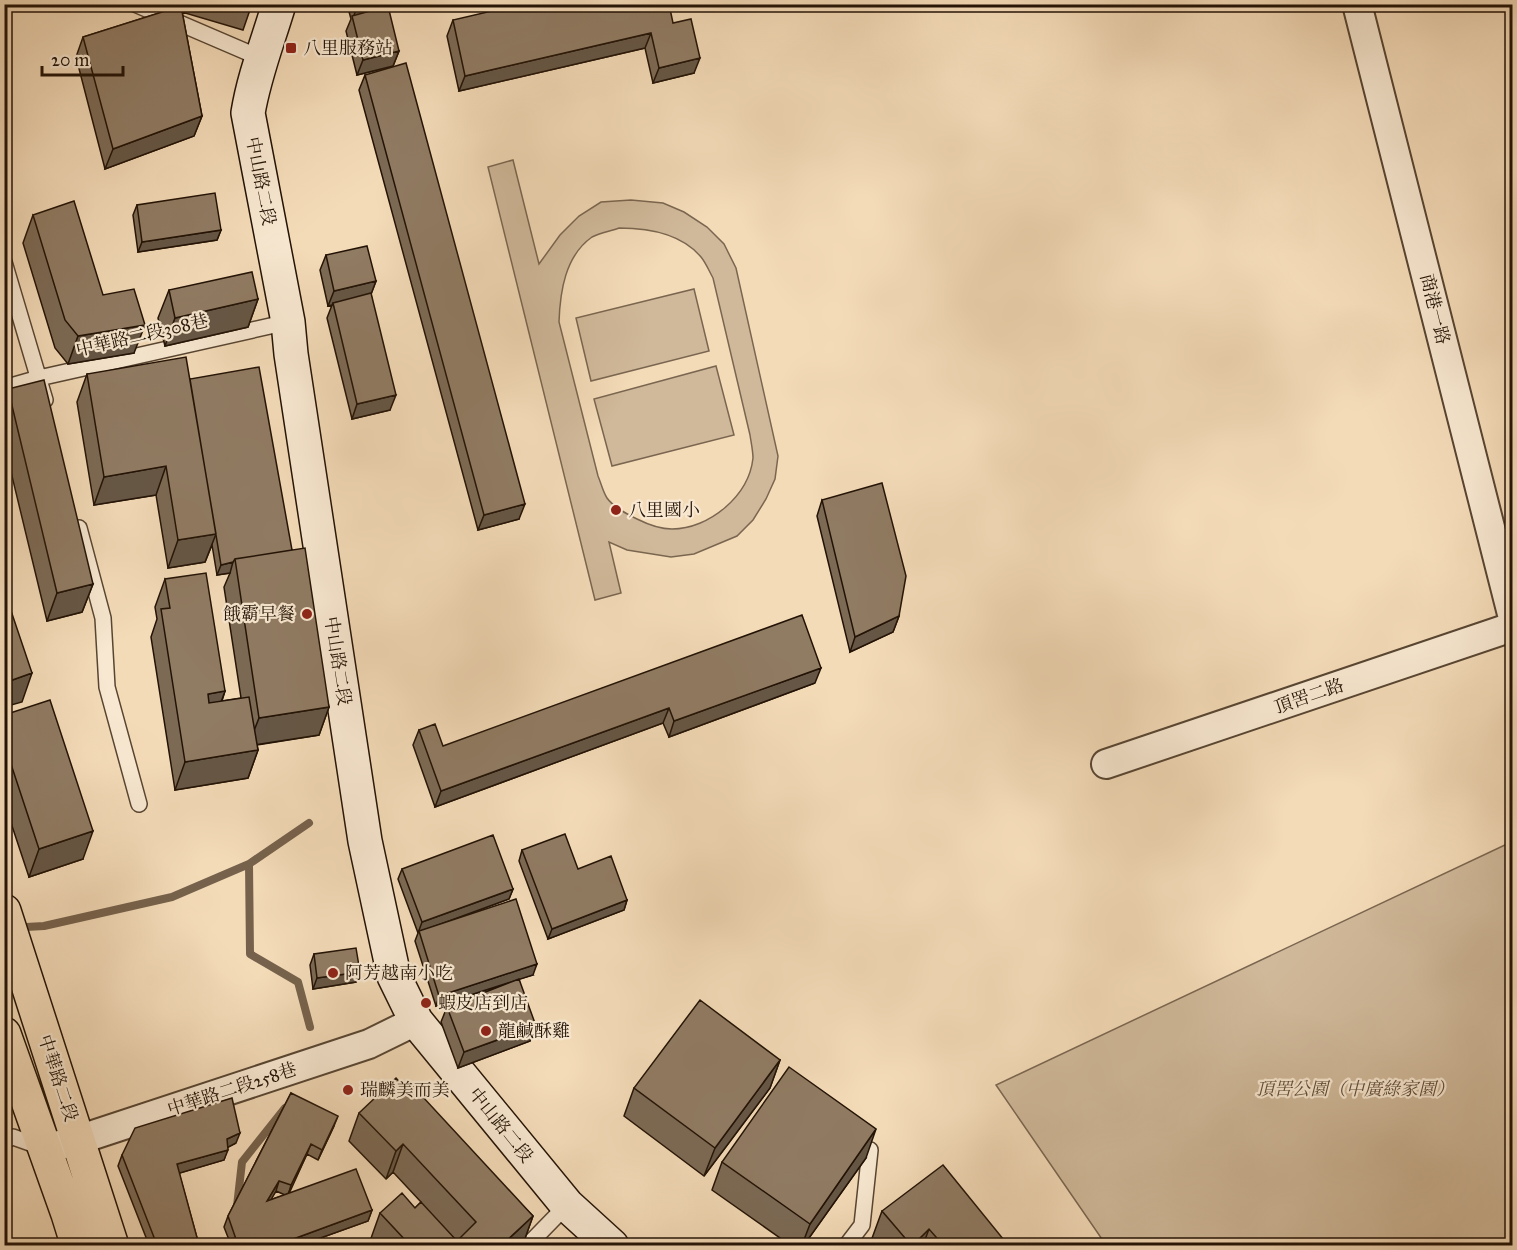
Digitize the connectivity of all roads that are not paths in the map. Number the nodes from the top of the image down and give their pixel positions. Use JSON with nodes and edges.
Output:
{"nodes":[{"id":1,"x":135,"y":4,"type":"edge"},
{"id":2,"x":279,"y":4,"type":"edge"},
{"id":3,"x":1357,"y":4,"type":"edge"},
{"id":4,"x":263,"y":59,"type":"junction"},
{"id":5,"x":4,"y":262,"type":"edge"},
{"id":6,"x":288,"y":322,"type":"junction"},
{"id":7,"x":39,"y":378,"type":"junction"},
{"id":8,"x":4,"y":388,"type":"edge"},
{"id":9,"x":48,"y":412,"type":"edge"},
{"id":10,"x":75,"y":515,"type":"edge"},
{"id":11,"x":1512,"y":614,"type":"edge"},
{"id":12,"x":1512,"y":627,"type":"edge"},
{"id":13,"x":1106,"y":764,"type":"dead end"},
{"id":14,"x":139,"y":804,"type":"dead end"},
{"id":15,"x":4,"y":911,"type":"edge"},
{"id":16,"x":416,"y":1021,"type":"junction"},
{"id":17,"x":4,"y":1034,"type":"edge"},
{"id":18,"x":78,"y":1140,"type":"junction"},
{"id":19,"x":4,"y":1141,"type":"edge"},
{"id":20,"x":45,"y":1148,"type":"junction"},
{"id":21,"x":870,"y":1150,"type":"edge"},
{"id":22,"x":567,"y":1205,"type":"junction"},
{"id":23,"x":78,"y":1245,"type":"edge"},
{"id":24,"x":112,"y":1245,"type":"edge"},
{"id":25,"x":527,"y":1245,"type":"edge"},
{"id":26,"x":612,"y":1245,"type":"edge"},
{"id":27,"x":846,"y":1245,"type":"edge"}],
"edges":[{"from":1,"to":4,"type":"lane"},
{"from":2,"to":4,"type":"main road","name":"中山路二段"},
{"from":3,"to":11,"type":"street","name":"商港一路"},
{"from":4,"to":6,"type":"main road","name":"中山路二段"},
{"from":5,"to":7,"type":"lane"},
{"from":6,"to":7,"type":"lane","name":"中華路二段308巷"},
{"from":6,"to":16,"type":"main road","name":"中山路二段"},
{"from":7,"to":8,"type":"lane","name":"中華路二段308巷"},
{"from":7,"to":9,"type":"lane"},
{"from":10,"to":14,"type":"lane"},
{"from":12,"to":13,"type":"street","name":"頂罟二路"},
{"from":15,"to":18,"type":"main road","name":"中華路二段"},
{"from":16,"to":18,"type":"street","name":"中華路二段258巷"},
{"from":16,"to":22,"type":"main road","name":"中山路二段"},
{"from":17,"to":20,"type":"main road","name":"中華路二段"},
{"from":18,"to":20,"type":"street","name":"中華路二段258巷"},
{"from":18,"to":24,"type":"main road","name":"中華路二段"},
{"from":19,"to":20,"type":"lane"},
{"from":20,"to":23,"type":"main road","name":"中華路二段"},
{"from":21,"to":27,"type":"lane"},
{"from":22,"to":25,"type":"lane"},
{"from":22,"to":26,"type":"main road","name":"中山路二段"}]}
